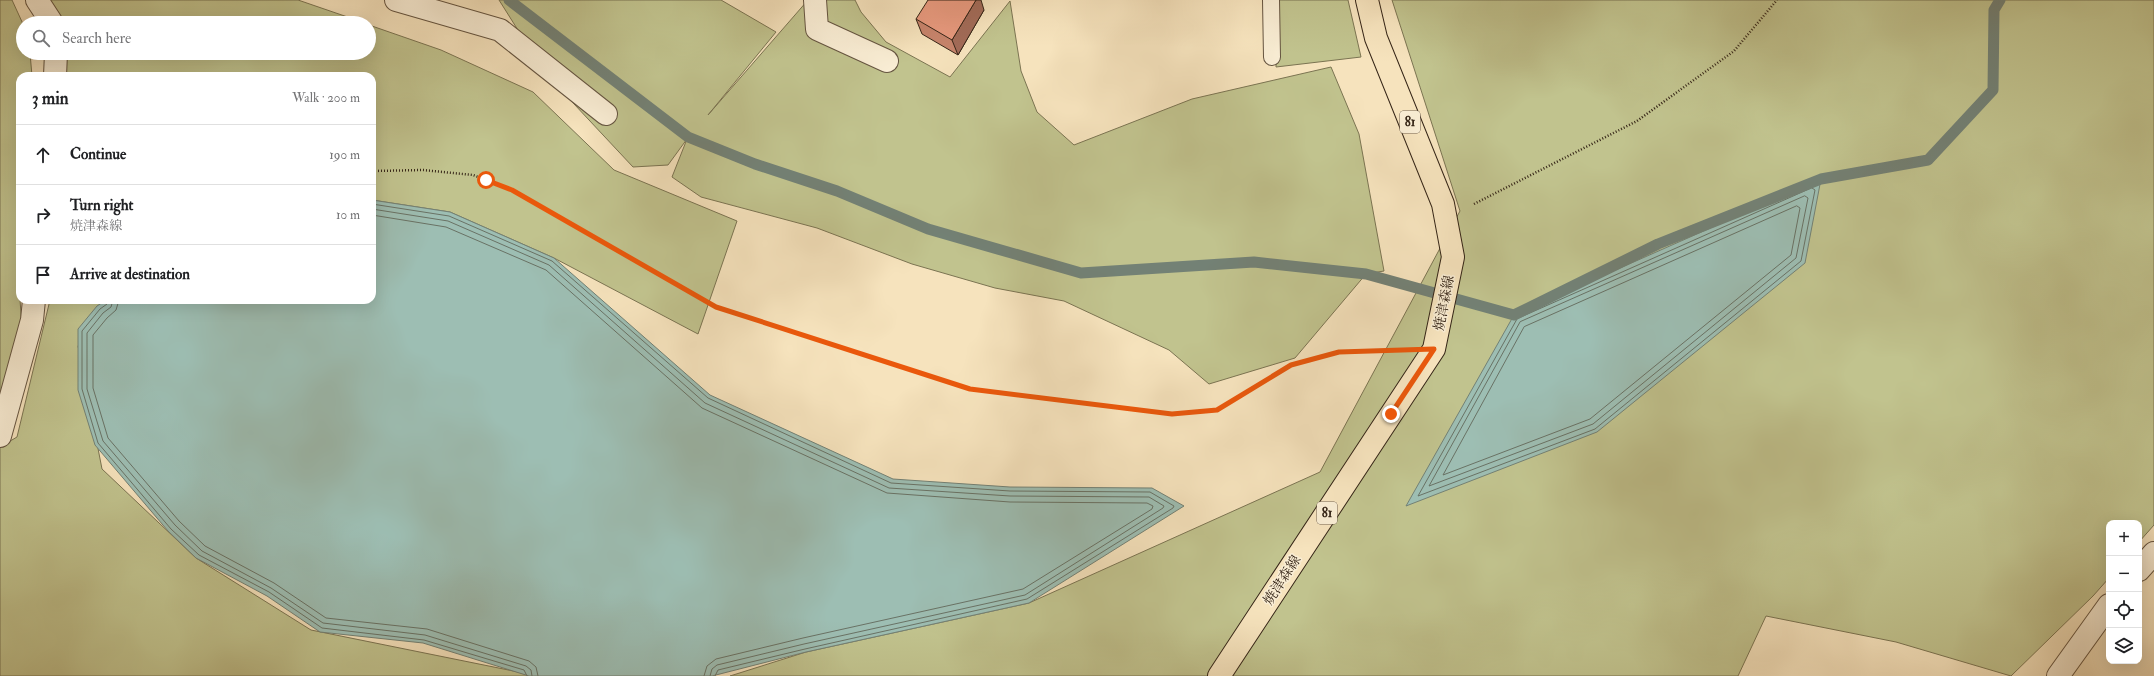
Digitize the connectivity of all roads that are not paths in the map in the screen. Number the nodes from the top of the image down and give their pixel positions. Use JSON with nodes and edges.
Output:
{"nodes":[{"id":1,"x":37,"y":0,"type":"edge"},
{"id":2,"x":396,"y":0,"type":"edge"},
{"id":3,"x":814,"y":0,"type":"edge"},
{"id":4,"x":1271,"y":0,"type":"edge"},
{"id":5,"x":1367,"y":0,"type":"edge"},
{"id":6,"x":47,"y":16,"type":"edge"},
{"id":7,"x":1272,"y":57,"type":"dead end"},
{"id":8,"x":56,"y":60,"type":"edge"},
{"id":9,"x":887,"y":61,"type":"dead end"},
{"id":10,"x":55,"y":72,"type":"edge"},
{"id":11,"x":606,"y":114,"type":"dead end"},
{"id":12,"x":34,"y":304,"type":"edge"},
{"id":13,"x":0,"y":436,"type":"edge"},
{"id":14,"x":2154,"y":553,"type":"edge"},
{"id":15,"x":2142,"y":567,"type":"edge"},
{"id":16,"x":2106,"y":609,"type":"edge"},
{"id":17,"x":1219,"y":676,"type":"edge"},
{"id":18,"x":2058,"y":676,"type":"edge"}],
"edges":[{"from":1,"to":6,"type":"street"},
{"from":2,"to":11,"type":"street"},
{"from":3,"to":9,"type":"street"},
{"from":4,"to":7,"type":"lane"},
{"from":5,"to":17,"type":"main road","name":"焼津森線","number":"81"},
{"from":8,"to":10,"type":"street"},
{"from":12,"to":13,"type":"street"},
{"from":14,"to":15,"type":"street"},
{"from":16,"to":18,"type":"street"}]}
